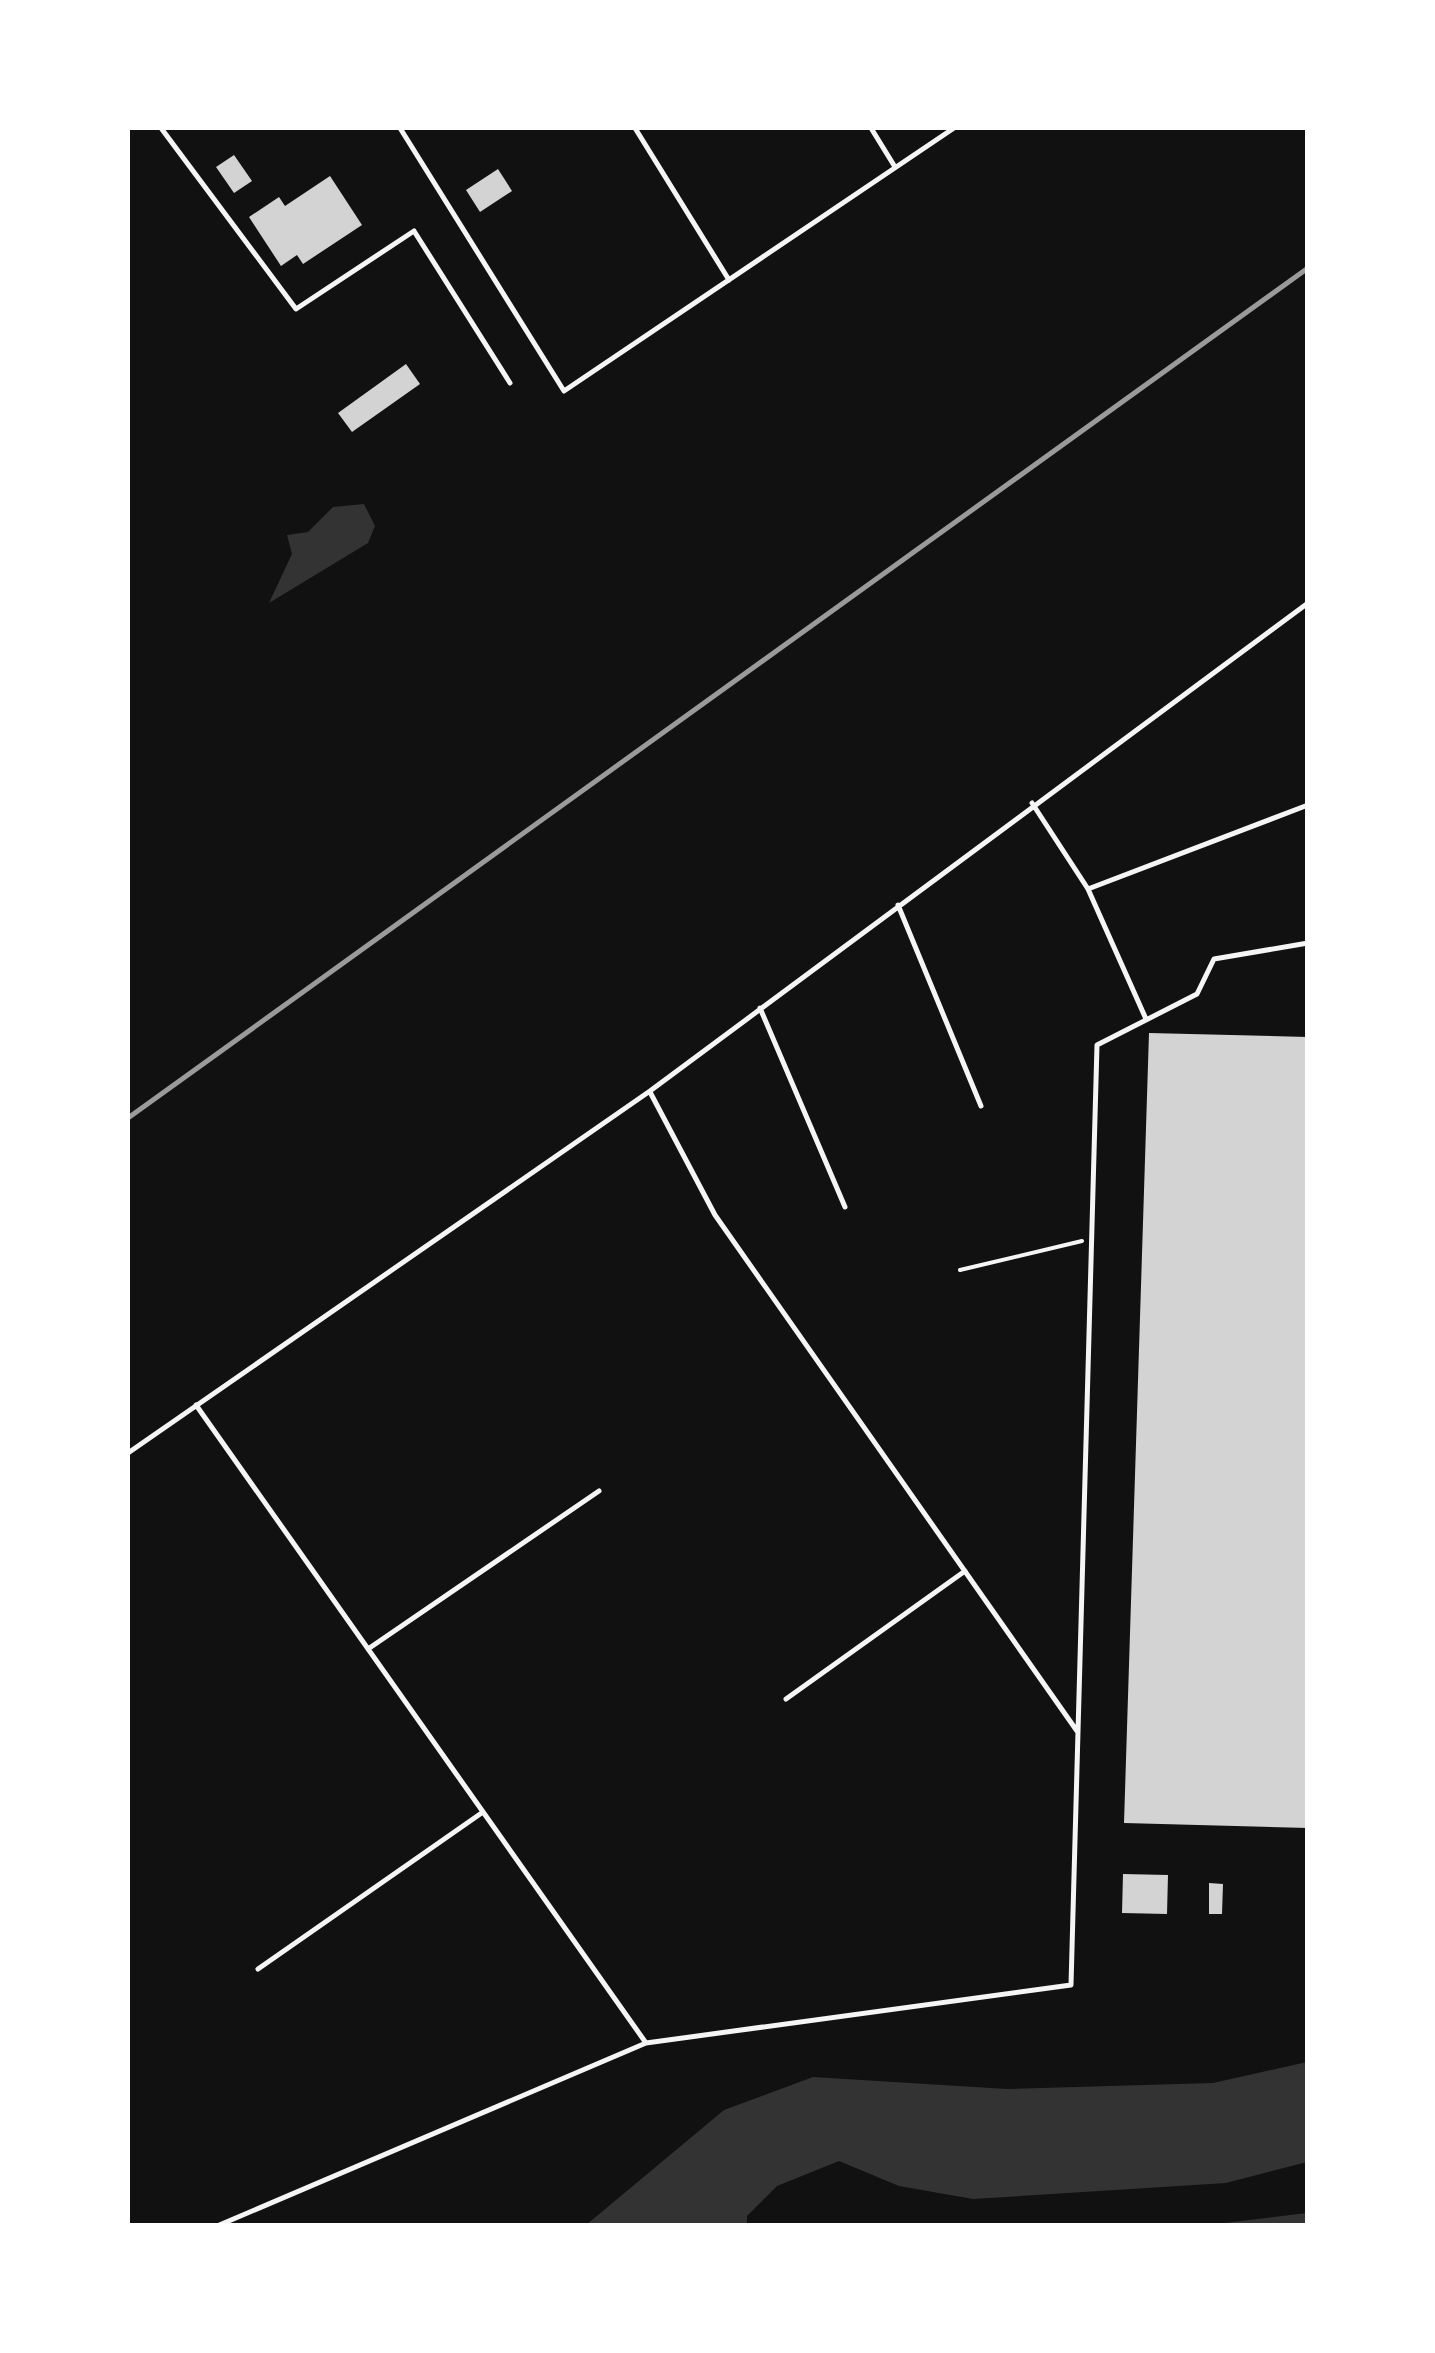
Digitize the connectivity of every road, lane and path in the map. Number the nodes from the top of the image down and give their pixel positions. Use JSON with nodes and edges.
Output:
{"nodes":[{"id":1,"x":161,"y":128,"type":"edge"},
{"id":2,"x":400,"y":128,"type":"edge"},
{"id":3,"x":635,"y":128,"type":"edge"},
{"id":4,"x":871,"y":128,"type":"edge"},
{"id":5,"x":954,"y":128,"type":"edge"},
{"id":6,"x":895,"y":167,"type":"junction"},
{"id":7,"x":729,"y":280,"type":"junction"},
{"id":8,"x":510,"y":383,"type":"dead end"},
{"id":9,"x":1308,"y":603,"type":"edge"},
{"id":10,"x":1032,"y":804,"type":"junction"},
{"id":11,"x":1308,"y":805,"type":"edge"},
{"id":12,"x":1088,"y":888,"type":"junction"},
{"id":13,"x":898,"y":905,"type":"junction"},
{"id":14,"x":1308,"y":943,"type":"edge"},
{"id":15,"x":760,"y":1008,"type":"junction"},
{"id":16,"x":1146,"y":1019,"type":"junction"},
{"id":17,"x":650,"y":1091,"type":"junction"},
{"id":18,"x":981,"y":1106,"type":"dead end"},
{"id":19,"x":845,"y":1207,"type":"dead end"},
{"id":20,"x":1092,"y":1238,"type":"junction"},
{"id":21,"x":960,"y":1270,"type":"dead end"},
{"id":22,"x":196,"y":1404,"type":"junction"},
{"id":23,"x":128,"y":1453,"type":"edge"},
{"id":24,"x":599,"y":1490,"type":"dead end"},
{"id":25,"x":965,"y":1571,"type":"junction"},
{"id":26,"x":368,"y":1648,"type":"junction"},
{"id":27,"x":786,"y":1699,"type":"dead end"},
{"id":28,"x":1078,"y":1733,"type":"junction"},
{"id":29,"x":483,"y":1812,"type":"junction"},
{"id":30,"x":258,"y":1969,"type":"dead end"},
{"id":31,"x":646,"y":2043,"type":"junction"},
{"id":32,"x":217,"y":2226,"type":"edge"}],
"edges":[{"from":1,"to":8,"type":"lane"},
{"from":2,"to":7,"type":"lane"},
{"from":3,"to":7,"type":"lane"},
{"from":4,"to":6,"type":"lane"},
{"from":5,"to":6,"type":"lane"},
{"from":6,"to":7,"type":"lane"},
{"from":9,"to":10,"type":"lane"},
{"from":10,"to":12,"type":"lane"},
{"from":10,"to":13,"type":"lane"},
{"from":11,"to":12,"type":"lane"},
{"from":12,"to":16,"type":"lane"},
{"from":13,"to":15,"type":"lane"},
{"from":13,"to":18,"type":"lane"},
{"from":14,"to":16,"type":"lane"},
{"from":15,"to":17,"type":"lane"},
{"from":15,"to":19,"type":"lane"},
{"from":16,"to":20,"type":"lane"},
{"from":17,"to":22,"type":"lane"},
{"from":17,"to":25,"type":"lane"},
{"from":20,"to":21,"type":"path"},
{"from":20,"to":28,"type":"lane"},
{"from":22,"to":23,"type":"lane"},
{"from":22,"to":26,"type":"lane"},
{"from":24,"to":26,"type":"lane"},
{"from":25,"to":27,"type":"lane"},
{"from":25,"to":28,"type":"lane"},
{"from":26,"to":29,"type":"lane"},
{"from":28,"to":31,"type":"lane"},
{"from":29,"to":30,"type":"lane"},
{"from":29,"to":31,"type":"lane"},
{"from":31,"to":32,"type":"lane"}]}
